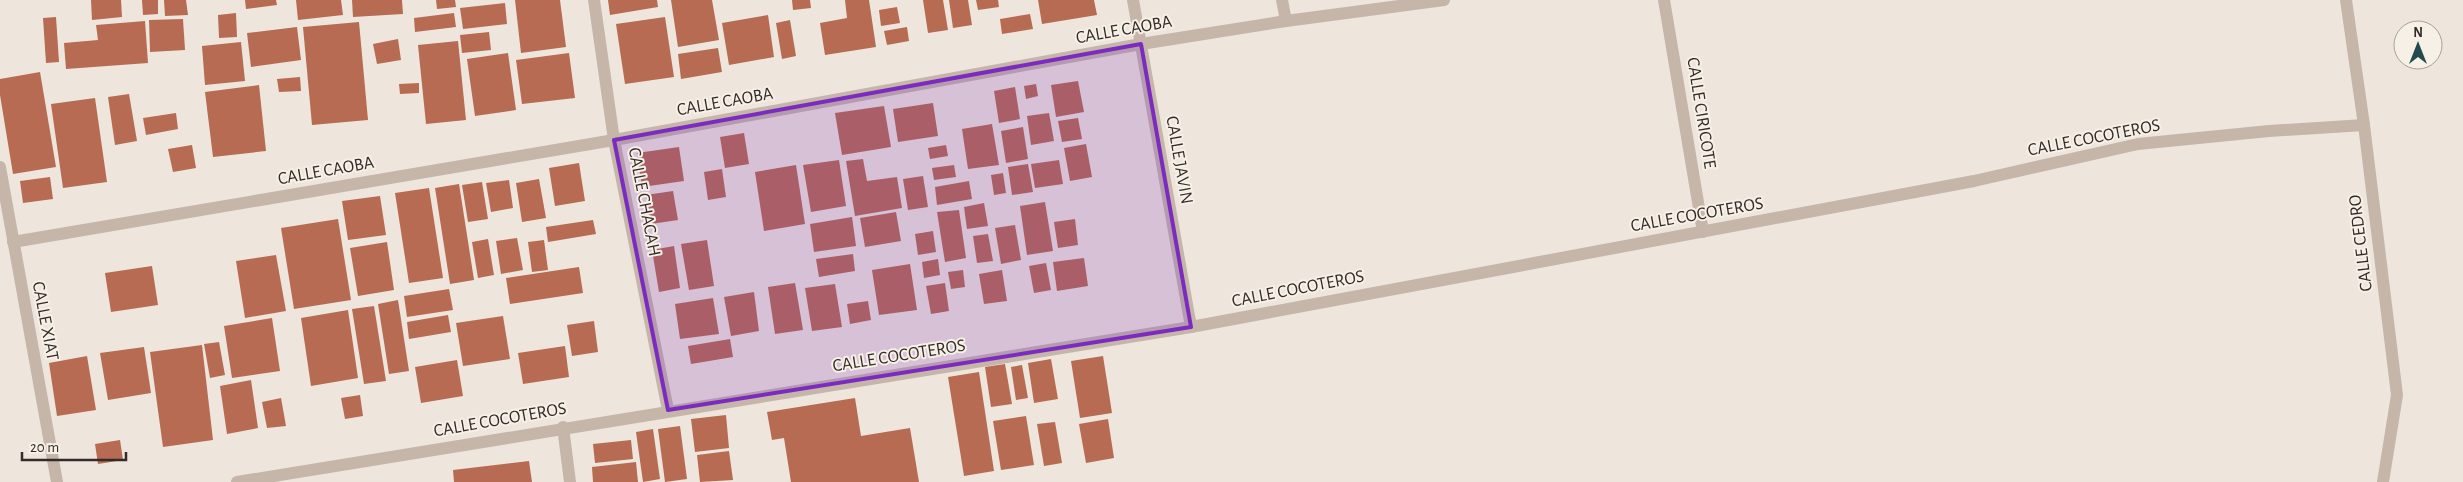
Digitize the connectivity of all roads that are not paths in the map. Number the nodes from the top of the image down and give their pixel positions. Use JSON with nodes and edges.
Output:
{"nodes":[{"id":1,"x":594,"y":0,"type":"edge"},
{"id":2,"x":1133,"y":0,"type":"edge"},
{"id":3,"x":1282,"y":0,"type":"edge"},
{"id":4,"x":1444,"y":0,"type":"edge"},
{"id":5,"x":1664,"y":0,"type":"edge"},
{"id":6,"x":2346,"y":0,"type":"edge"},
{"id":7,"x":1286,"y":21,"type":"junction"},
{"id":8,"x":1141,"y":44,"type":"junction"},
{"id":9,"x":2364,"y":125,"type":"junction"},
{"id":10,"x":614,"y":140,"type":"junction"},
{"id":11,"x":0,"y":167,"type":"edge"},
{"id":12,"x":1702,"y":232,"type":"junction"},
{"id":13,"x":12,"y":242,"type":"junction"},
{"id":14,"x":1191,"y":327,"type":"junction"},
{"id":15,"x":668,"y":410,"type":"junction"},
{"id":16,"x":564,"y":427,"type":"junction"},
{"id":17,"x":57,"y":482,"type":"edge"},
{"id":18,"x":237,"y":482,"type":"edge"},
{"id":19,"x":570,"y":482,"type":"edge"},
{"id":20,"x":2383,"y":482,"type":"edge"}],
"edges":[{"from":1,"to":10,"type":"street","name":"CALLE CHACAH"},
{"from":2,"to":8,"type":"street","name":"CALLE JAVIN"},
{"from":3,"to":7,"type":"street"},
{"from":4,"to":7,"type":"street","name":"CALLE CAOBA"},
{"from":5,"to":12,"type":"street","name":"CALLE CIRICOTE"},
{"from":6,"to":9,"type":"street","name":"CALLE CEDRO"},
{"from":7,"to":8,"type":"street","name":"CALLE CAOBA"},
{"from":8,"to":10,"type":"street","name":"CALLE CAOBA"},
{"from":8,"to":14,"type":"street","name":"CALLE JAVIN"},
{"from":9,"to":12,"type":"street","name":"CALLE COCOTEROS"},
{"from":9,"to":20,"type":"street","name":"CALLE CEDRO"},
{"from":10,"to":13,"type":"street","name":"CALLE CAOBA"},
{"from":10,"to":15,"type":"street","name":"CALLE CHACAH"},
{"from":11,"to":13,"type":"street","name":"CALLE XIAT"},
{"from":12,"to":14,"type":"street","name":"CALLE COCOTEROS"},
{"from":13,"to":17,"type":"street","name":"CALLE XIAT"},
{"from":14,"to":15,"type":"street","name":"CALLE COCOTEROS"},
{"from":15,"to":16,"type":"street","name":"CALLE COCOTEROS"},
{"from":16,"to":18,"type":"street","name":"CALLE COCOTEROS"},
{"from":16,"to":19,"type":"street"}]}
